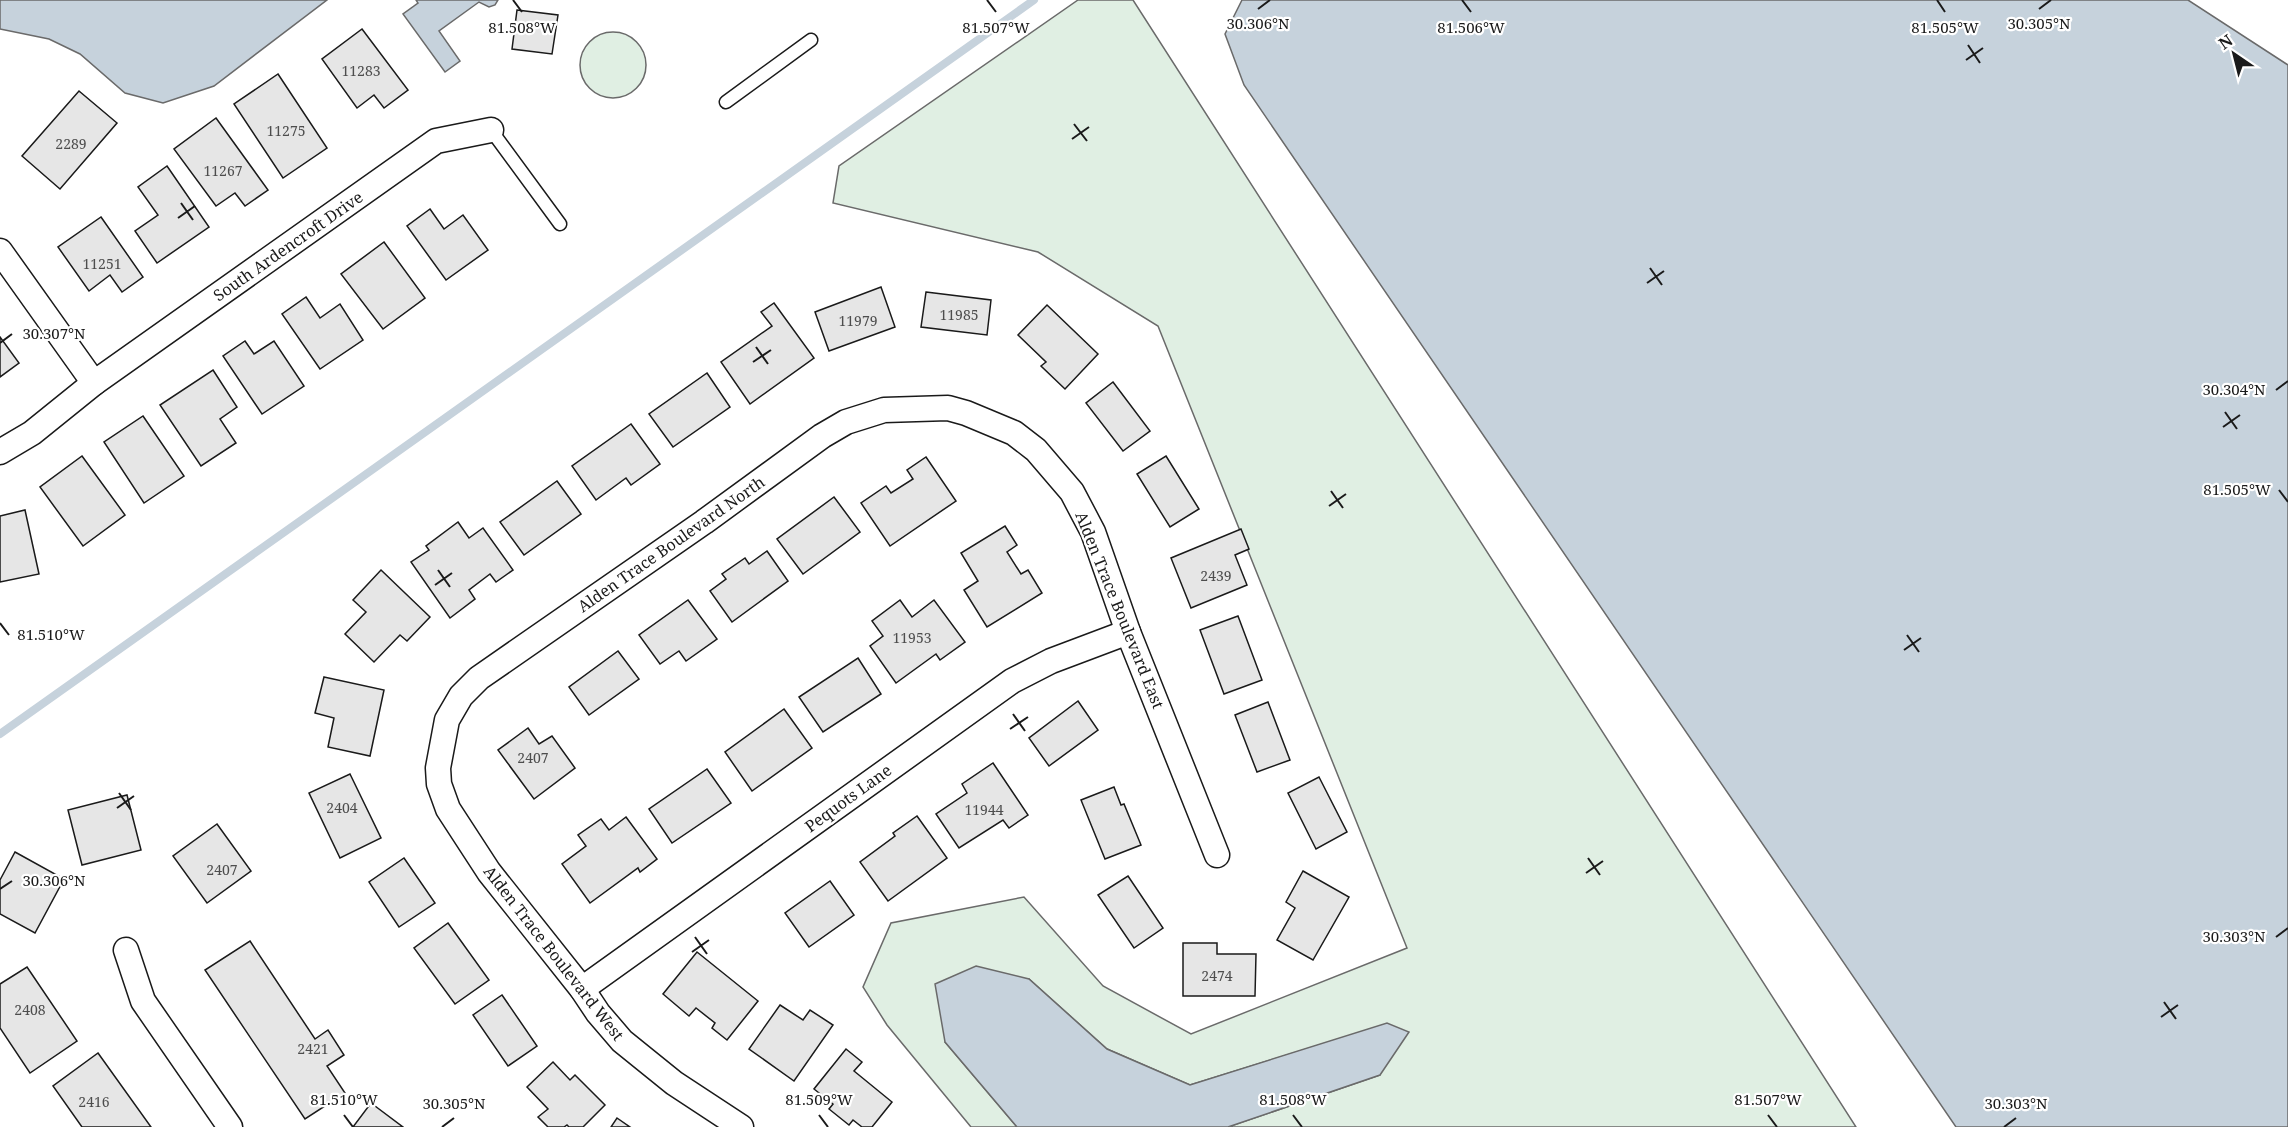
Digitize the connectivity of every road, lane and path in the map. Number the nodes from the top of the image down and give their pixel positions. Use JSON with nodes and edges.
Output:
{"nodes":[{"id":1,"x":811,"y":40,"type":"dead end"},
{"id":2,"x":726,"y":102,"type":"dead end"},
{"id":3,"x":491,"y":130,"type":"joint"},
{"id":4,"x":560,"y":224,"type":"dead end"},
{"id":5,"x":0,"y":251,"type":"edge"},
{"id":6,"x":94,"y":383,"type":"junction"},
{"id":7,"x":966,"y":413,"type":"joint"},
{"id":8,"x":0,"y":452,"type":"edge"},
{"id":9,"x":1128,"y":632,"type":"junction"},
{"id":10,"x":438,"y":768,"type":"joint"},
{"id":11,"x":1217,"y":855,"type":"dead end"},
{"id":12,"x":126,"y":950,"type":"dead end"},
{"id":13,"x":582,"y":989,"type":"junction"},
{"id":14,"x":230,"y":1127,"type":"edge"},
{"id":15,"x":741,"y":1127,"type":"edge"}],
"edges":[{"from":1,"to":2,"type":"lane"},
{"from":3,"to":4,"type":"lane"},
{"from":3,"to":6,"type":"street","name":"South Ardencroft Drive"},
{"from":5,"to":6,"type":"street"},
{"from":6,"to":8,"type":"street","name":"South Ardencroft Drive"},
{"from":7,"to":9,"type":"street","name":"Alden Trace Boulevard East"},
{"from":7,"to":10,"type":"street","name":"Alden Trace Boulevard North"},
{"from":9,"to":11,"type":"street","name":"Alden Trace Boulevard East"},
{"from":9,"to":13,"type":"street","name":"Pequots Lane"},
{"from":10,"to":13,"type":"street","name":"Alden Trace Boulevard West"},
{"from":12,"to":14,"type":"street"},
{"from":13,"to":15,"type":"street","name":"Alden Trace Boulevard West"}]}
